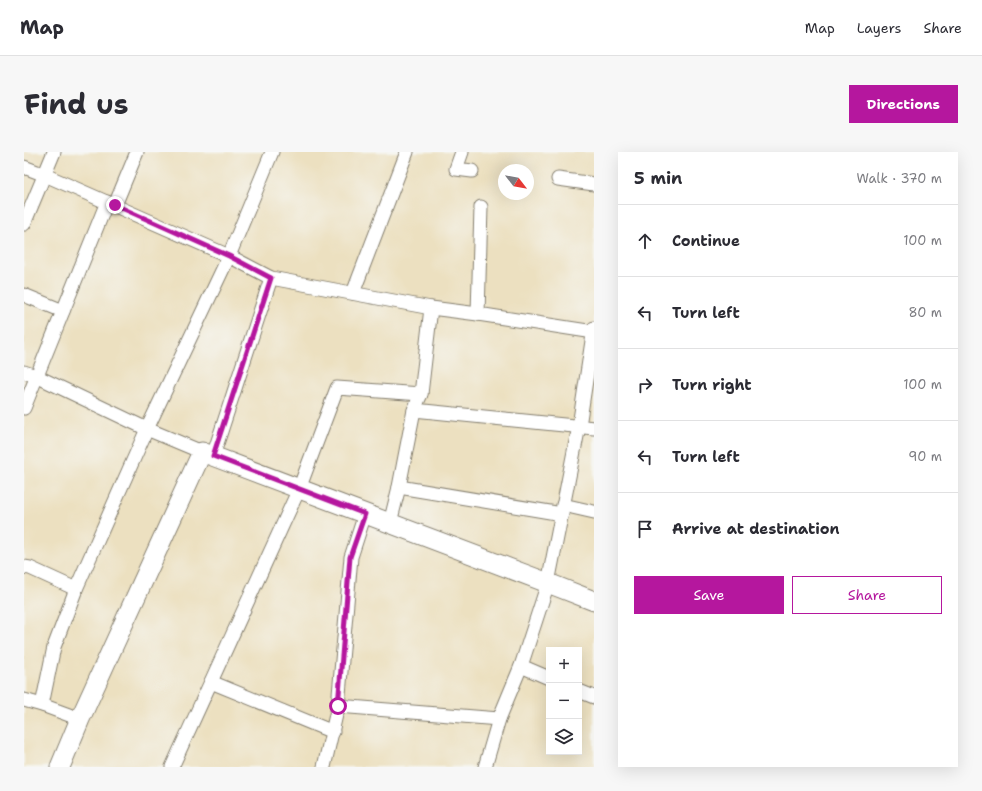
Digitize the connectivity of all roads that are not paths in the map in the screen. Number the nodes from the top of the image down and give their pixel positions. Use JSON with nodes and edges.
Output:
{"nodes":[{"id":1,"x":54,"y":152,"type":"edge"},
{"id":2,"x":137,"y":152,"type":"edge"},
{"id":3,"x":272,"y":152,"type":"edge"},
{"id":4,"x":407,"y":152,"type":"edge"},
{"id":5,"x":462,"y":152,"type":"edge"},
{"id":6,"x":24,"y":167,"type":"edge"},
{"id":7,"x":472,"y":171,"type":"dead end"},
{"id":8,"x":45,"y":175,"type":"junction"},
{"id":9,"x":558,"y":178,"type":"dead end"},
{"id":10,"x":594,"y":184,"type":"edge"},
{"id":11,"x":111,"y":204,"type":"junction"},
{"id":12,"x":481,"y":207,"type":"dead end"},
{"id":13,"x":24,"y":224,"type":"edge"},
{"id":14,"x":229,"y":256,"type":"junction"},
{"id":15,"x":271,"y":278,"type":"junction"},
{"id":16,"x":352,"y":293,"type":"junction"},
{"id":17,"x":24,"y":295,"type":"edge"},
{"id":18,"x":431,"y":308,"type":"junction"},
{"id":19,"x":63,"y":311,"type":"junction"},
{"id":20,"x":478,"y":314,"type":"junction"},
{"id":21,"x":594,"y":330,"type":"edge"},
{"id":22,"x":30,"y":374,"type":"edge"},
{"id":23,"x":420,"y":394,"type":"junction"},
{"id":24,"x":24,"y":408,"type":"edge"},
{"id":25,"x":414,"y":410,"type":"junction"},
{"id":26,"x":579,"y":426,"type":"junction"},
{"id":27,"x":594,"y":428,"type":"edge"},
{"id":28,"x":147,"y":429,"type":"junction"},
{"id":29,"x":208,"y":454,"type":"junction"},
{"id":30,"x":399,"y":487,"type":"junction"},
{"id":31,"x":299,"y":489,"type":"junction"},
{"id":32,"x":562,"y":510,"type":"junction"},
{"id":33,"x":594,"y":512,"type":"edge"},
{"id":34,"x":365,"y":514,"type":"junction"},
{"id":35,"x":390,"y":523,"type":"junction"},
{"id":36,"x":24,"y":567,"type":"edge"},
{"id":37,"x":548,"y":583,"type":"junction"},
{"id":38,"x":76,"y":589,"type":"junction"},
{"id":39,"x":594,"y":601,"type":"edge"},
{"id":40,"x":521,"y":666,"type":"junction"},
{"id":41,"x":546,"y":677,"type":"edge"},
{"id":42,"x":211,"y":682,"type":"junction"},
{"id":43,"x":582,"y":692,"type":"edge"},
{"id":44,"x":594,"y":697,"type":"edge"},
{"id":45,"x":24,"y":700,"type":"edge"},
{"id":46,"x":42,"y":705,"type":"junction"},
{"id":47,"x":338,"y":706,"type":"junction"},
{"id":48,"x":80,"y":719,"type":"junction"},
{"id":49,"x":499,"y":719,"type":"junction"},
{"id":50,"x":333,"y":732,"type":"junction"},
{"id":51,"x":60,"y":767,"type":"edge"},
{"id":52,"x":172,"y":767,"type":"edge"},
{"id":53,"x":324,"y":767,"type":"edge"},
{"id":54,"x":485,"y":767,"type":"edge"}],
"edges":[{"from":1,"to":8,"type":"street"},
{"from":2,"to":11,"type":"street"},
{"from":3,"to":14,"type":"street"},
{"from":4,"to":16,"type":"street"},
{"from":5,"to":7,"type":"street"},
{"from":6,"to":8,"type":"street"},
{"from":8,"to":11,"type":"street"},
{"from":8,"to":13,"type":"street"},
{"from":9,"to":10,"type":"street"},
{"from":11,"to":14,"type":"street"},
{"from":11,"to":19,"type":"street"},
{"from":12,"to":20,"type":"street"},
{"from":14,"to":15,"type":"street"},
{"from":14,"to":28,"type":"street"},
{"from":15,"to":16,"type":"street"},
{"from":15,"to":29,"type":"street"},
{"from":16,"to":18,"type":"street"},
{"from":17,"to":19,"type":"street"},
{"from":18,"to":20,"type":"street"},
{"from":18,"to":23,"type":"street"},
{"from":19,"to":22,"type":"street"},
{"from":20,"to":21,"type":"street"},
{"from":21,"to":26,"type":"street"},
{"from":22,"to":24,"type":"street"},
{"from":22,"to":28,"type":"street"},
{"from":23,"to":25,"type":"street"},
{"from":23,"to":31,"type":"street"},
{"from":25,"to":26,"type":"street"},
{"from":25,"to":30,"type":"street"},
{"from":26,"to":27,"type":"street"},
{"from":26,"to":32,"type":"street"},
{"from":28,"to":29,"type":"street"},
{"from":28,"to":38,"type":"street"},
{"from":29,"to":31,"type":"street"},
{"from":29,"to":48,"type":"street"},
{"from":30,"to":32,"type":"street"},
{"from":30,"to":35,"type":"street"},
{"from":31,"to":34,"type":"street"},
{"from":31,"to":42,"type":"street"},
{"from":32,"to":33,"type":"street"},
{"from":32,"to":37,"type":"street"},
{"from":34,"to":35,"type":"street"},
{"from":34,"to":47,"type":"street"},
{"from":35,"to":37,"type":"street"},
{"from":36,"to":38,"type":"street"},
{"from":37,"to":39,"type":"street"},
{"from":37,"to":40,"type":"street"},
{"from":38,"to":46,"type":"street"},
{"from":40,"to":41,"type":"street"},
{"from":40,"to":49,"type":"street"},
{"from":42,"to":50,"type":"street"},
{"from":42,"to":52,"type":"street"},
{"from":43,"to":44,"type":"street"},
{"from":45,"to":46,"type":"street"},
{"from":46,"to":48,"type":"street"},
{"from":47,"to":49,"type":"street"},
{"from":47,"to":50,"type":"street"},
{"from":48,"to":51,"type":"street"},
{"from":49,"to":54,"type":"street"},
{"from":50,"to":53,"type":"street"}]}
